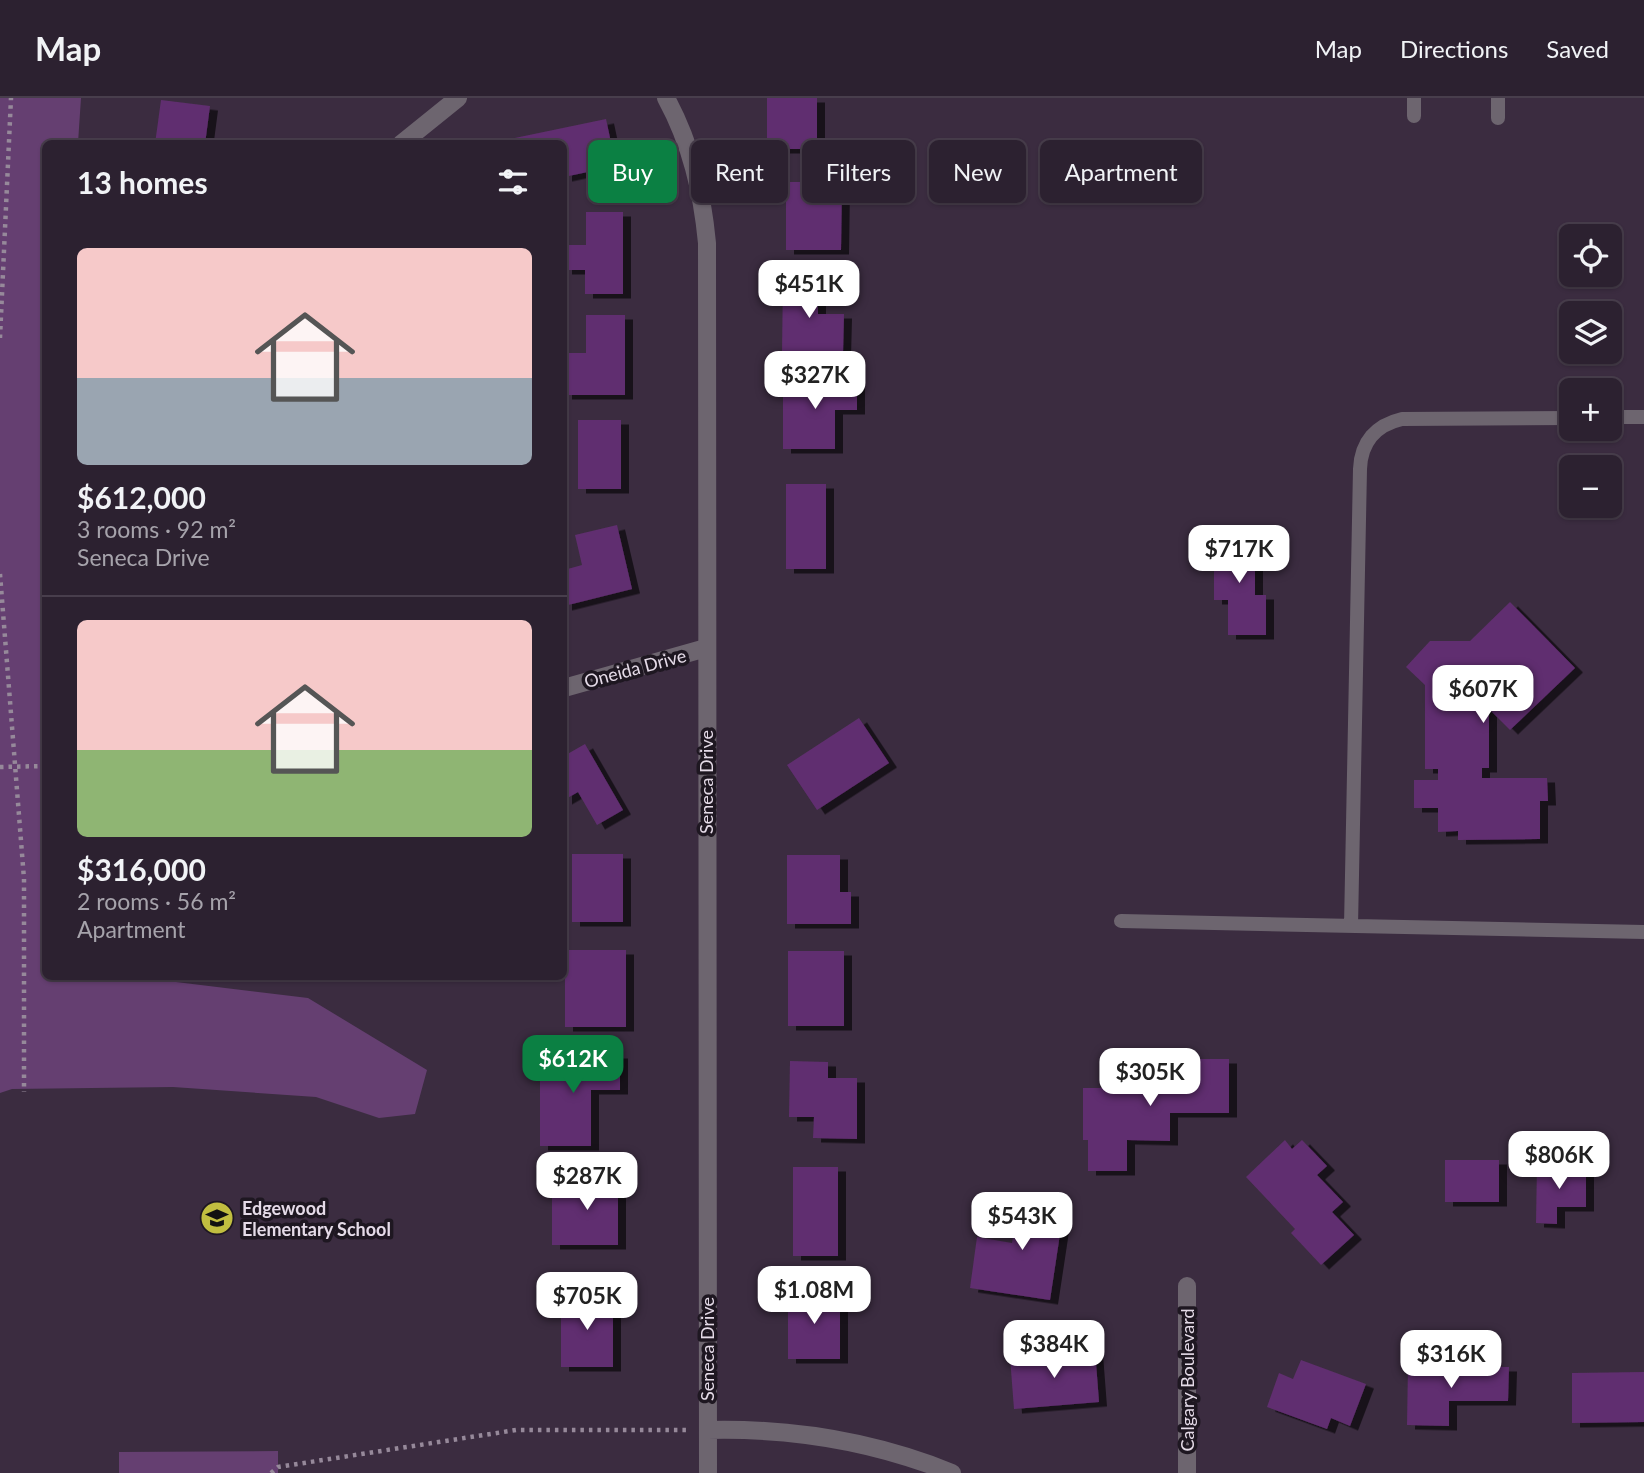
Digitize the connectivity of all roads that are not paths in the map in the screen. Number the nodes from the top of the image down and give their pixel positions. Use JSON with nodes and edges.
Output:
{"nodes":[{"id":1,"x":458,"y":98,"type":"edge"},
{"id":2,"x":666,"y":98,"type":"edge"},
{"id":3,"x":1414,"y":98,"type":"edge"},
{"id":4,"x":1498,"y":98,"type":"edge"},
{"id":5,"x":1413,"y":116,"type":"dead end"},
{"id":6,"x":1498,"y":118,"type":"dead end"},
{"id":7,"x":406,"y":140,"type":"edge"},
{"id":8,"x":1622,"y":417,"type":"edge"},
{"id":9,"x":1644,"y":417,"type":"edge"},
{"id":10,"x":1559,"y":418,"type":"edge"},
{"id":11,"x":706,"y":648,"type":"junction"},
{"id":12,"x":567,"y":687,"type":"edge"},
{"id":13,"x":1121,"y":921,"type":"dead end"},
{"id":14,"x":1351,"y":926,"type":"junction"},
{"id":15,"x":1644,"y":932,"type":"edge"},
{"id":16,"x":1187,"y":1286,"type":"dead end"},
{"id":17,"x":708,"y":1430,"type":"junction"},
{"id":18,"x":708,"y":1473,"type":"edge"},
{"id":19,"x":952,"y":1473,"type":"edge"},
{"id":20,"x":1187,"y":1473,"type":"edge"}],
"edges":[{"from":1,"to":7,"type":"street"},
{"from":2,"to":11,"type":"street","name":"Seneca Drive"},
{"from":3,"to":5,"type":"lane"},
{"from":4,"to":6,"type":"lane"},
{"from":8,"to":9,"type":"lane"},
{"from":10,"to":14,"type":"lane"},
{"from":11,"to":12,"type":"street","name":"Oneida Drive"},
{"from":11,"to":17,"type":"street","name":"Seneca Drive"},
{"from":13,"to":14,"type":"lane"},
{"from":14,"to":15,"type":"lane"},
{"from":16,"to":20,"type":"street","name":"Calgary Boulevard"},
{"from":17,"to":18,"type":"street","name":"Seneca Drive"},
{"from":17,"to":19,"type":"street"}]}
